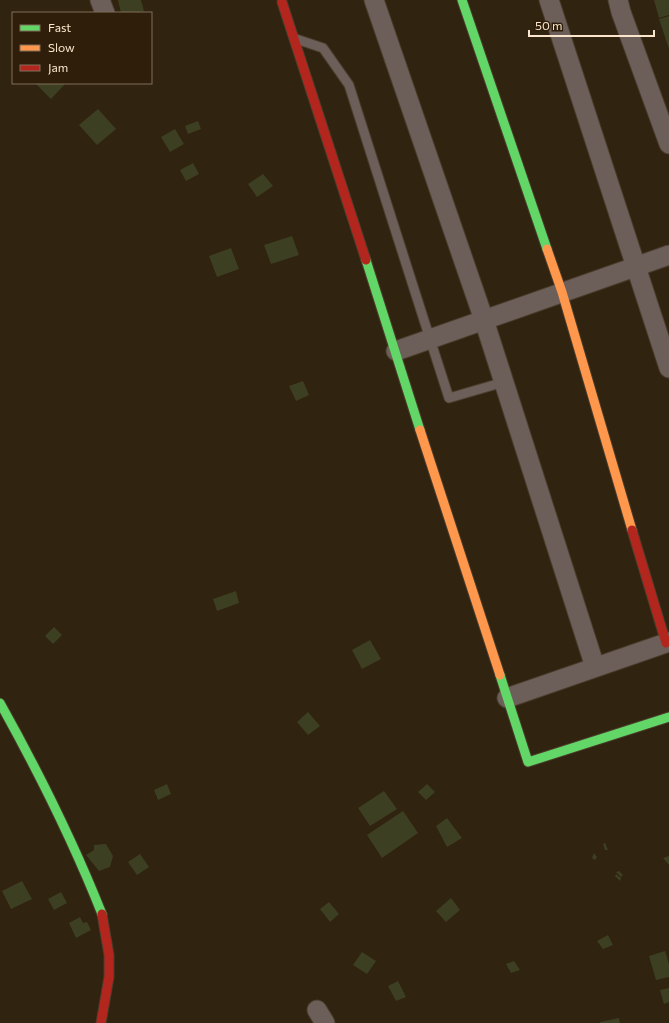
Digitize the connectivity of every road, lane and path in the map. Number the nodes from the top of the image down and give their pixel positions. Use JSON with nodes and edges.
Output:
{"nodes":[{"id":1,"x":100,"y":0,"type":"edge"},
{"id":2,"x":374,"y":0,"type":"edge"},
{"id":3,"x":462,"y":0,"type":"edge"},
{"id":4,"x":549,"y":0,"type":"edge"},
{"id":5,"x":618,"y":0,"type":"edge"},
{"id":6,"x":283,"y":1,"type":"edge"},
{"id":7,"x":105,"y":12,"type":"edge"},
{"id":8,"x":293,"y":38,"type":"junction"},
{"id":9,"x":669,"y":144,"type":"edge"},
{"id":10,"x":669,"y":255,"type":"edge"},
{"id":11,"x":636,"y":265,"type":"junction"},
{"id":12,"x":562,"y":292,"type":"junction"},
{"id":13,"x":484,"y":320,"type":"junction"},
{"id":14,"x":430,"y":339,"type":"junction"},
{"id":15,"x":396,"y":351,"type":"junction"},
{"id":16,"x":669,"y":368,"type":"edge"},
{"id":17,"x":504,"y":382,"type":"junction"},
{"id":18,"x":668,"y":642,"type":"edge"},
{"id":19,"x":595,"y":667,"type":"junction"},
{"id":20,"x":507,"y":698,"type":"junction"},
{"id":21,"x":0,"y":703,"type":"edge"},
{"id":22,"x":669,"y":717,"type":"edge"},
{"id":23,"x":101,"y":1023,"type":"edge"}],
"edges":[{"from":1,"to":7,"type":"street"},
{"from":2,"to":13,"type":"street"},
{"from":3,"to":12,"type":"street"},
{"from":4,"to":11,"type":"street"},
{"from":5,"to":9,"type":"street"},
{"from":6,"to":8,"type":"street"},
{"from":8,"to":14,"type":"lane"},
{"from":8,"to":15,"type":"street"},
{"from":10,"to":11,"type":"street"},
{"from":11,"to":12,"type":"street"},
{"from":11,"to":16,"type":"street"},
{"from":12,"to":13,"type":"street"},
{"from":12,"to":18,"type":"street"},
{"from":13,"to":14,"type":"street"},
{"from":13,"to":17,"type":"street"},
{"from":14,"to":15,"type":"street"},
{"from":14,"to":17,"type":"lane"},
{"from":15,"to":20,"type":"street"},
{"from":17,"to":19,"type":"street"},
{"from":18,"to":19,"type":"street"},
{"from":19,"to":20,"type":"street"},
{"from":20,"to":22,"type":"street"},
{"from":21,"to":23,"type":"street"}]}
